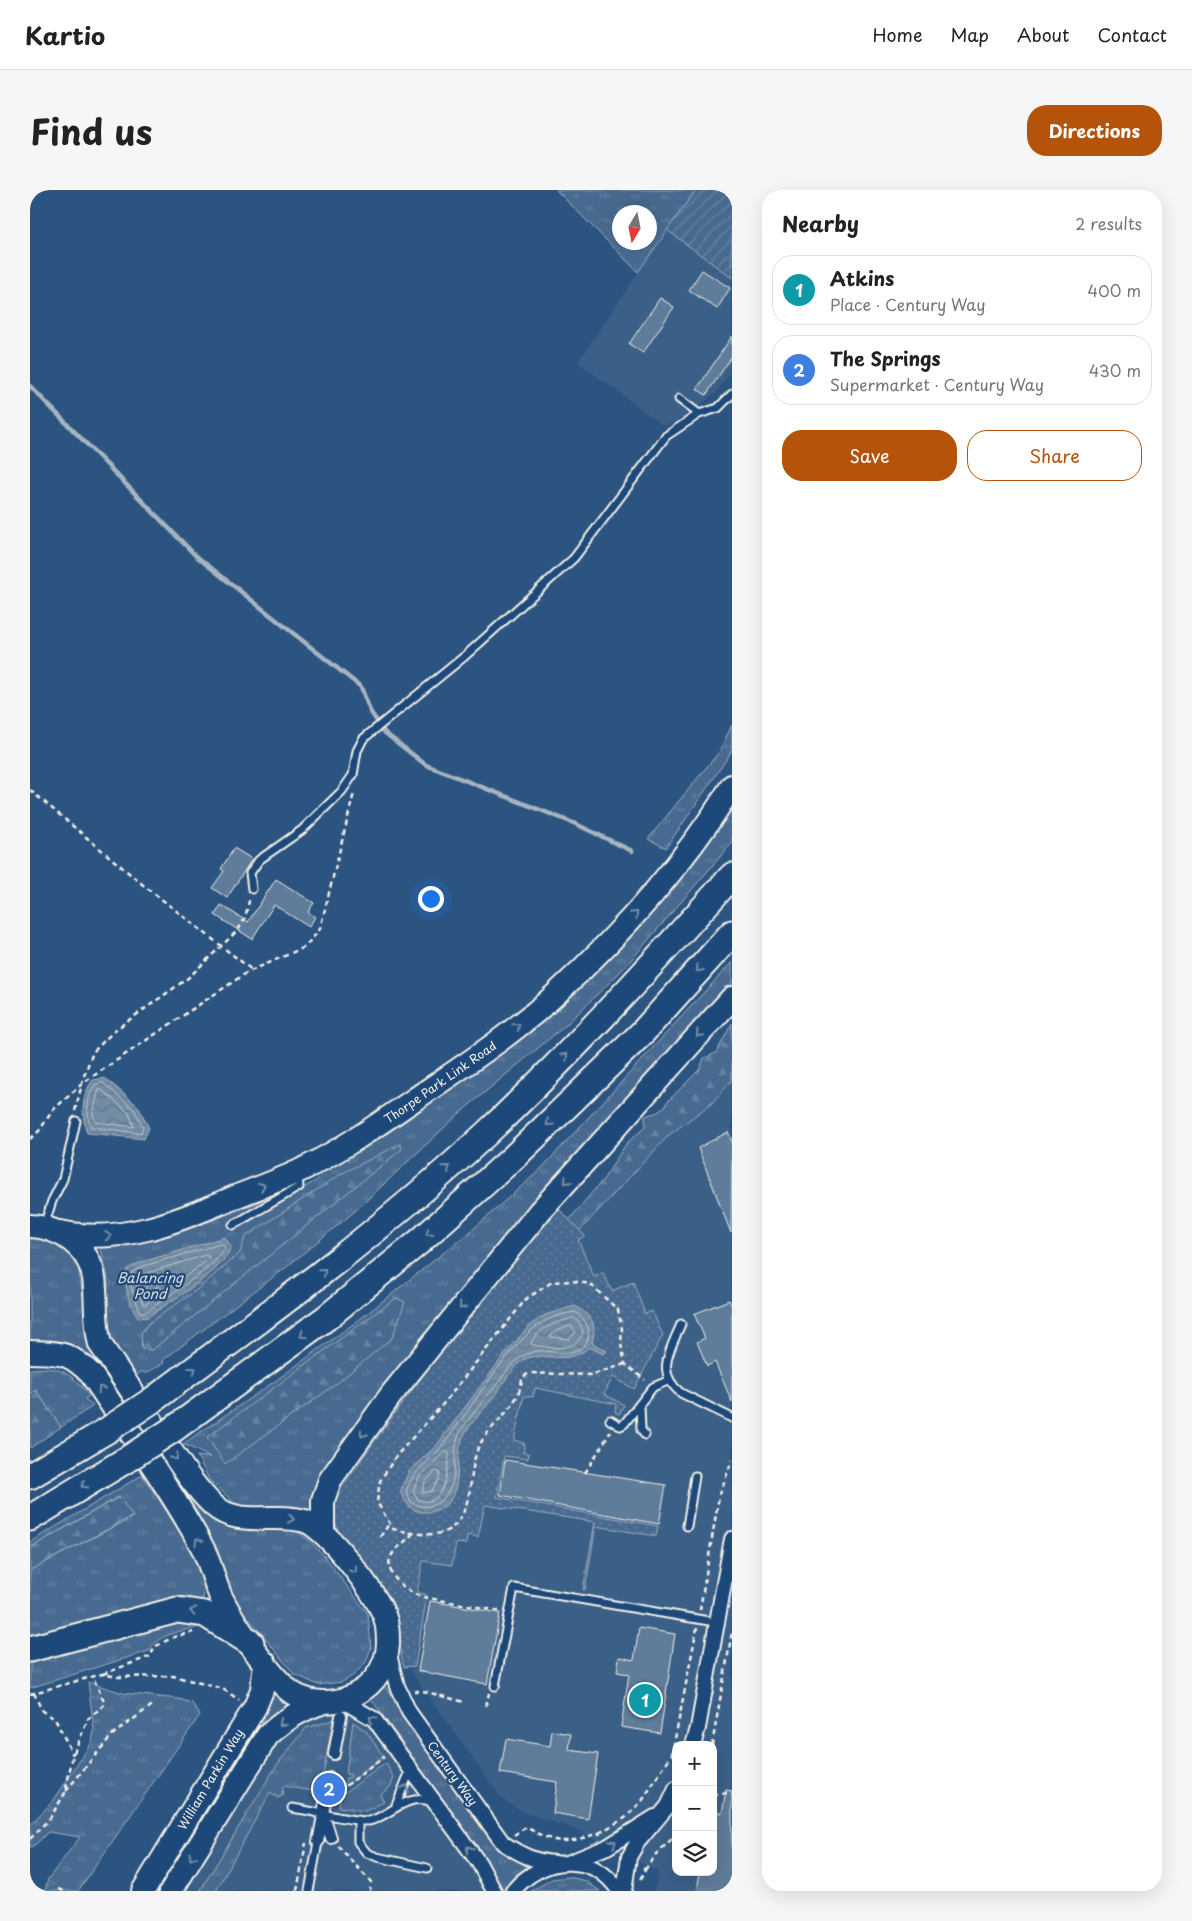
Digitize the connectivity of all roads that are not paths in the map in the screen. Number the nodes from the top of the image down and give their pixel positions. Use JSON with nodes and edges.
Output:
{"nodes":[{"id":1,"x":732,"y":394,"type":"edge"},
{"id":2,"x":679,"y":399,"type":"dead end"},
{"id":3,"x":699,"y":414,"type":"junction"},
{"id":4,"x":732,"y":786,"type":"edge"},
{"id":5,"x":732,"y":876,"type":"edge"},
{"id":6,"x":252,"y":888,"type":"road end"},
{"id":7,"x":732,"y":933,"type":"edge"},
{"id":8,"x":732,"y":998,"type":"edge"},
{"id":9,"x":76,"y":1121,"type":"dead end"},
{"id":10,"x":298,"y":1172,"type":"junction"},
{"id":11,"x":233,"y":1225,"type":"dead end"},
{"id":12,"x":44,"y":1228,"type":"edge"},
{"id":13,"x":681,"y":1324,"type":"dead end"},
{"id":14,"x":30,"y":1352,"type":"edge"},
{"id":15,"x":670,"y":1380,"type":"junction"},
{"id":16,"x":640,"y":1404,"type":"junction"},
{"id":17,"x":732,"y":1418,"type":"edge"},
{"id":18,"x":613,"y":1422,"type":"road end"},
{"id":19,"x":645,"y":1435,"type":"dead end"},
{"id":20,"x":30,"y":1476,"type":"edge"},
{"id":21,"x":695,"y":1476,"type":"dead end"},
{"id":22,"x":30,"y":1518,"type":"edge"},
{"id":23,"x":687,"y":1526,"type":"dead end"},
{"id":24,"x":323,"y":1532,"type":"junction"},
{"id":25,"x":732,"y":1539,"type":"edge"},
{"id":26,"x":715,"y":1622,"type":"junction"},
{"id":27,"x":388,"y":1648,"type":"junction"},
{"id":28,"x":30,"y":1649,"type":"edge"},
{"id":29,"x":258,"y":1653,"type":"junction"},
{"id":30,"x":495,"y":1686,"type":"dead end"},
{"id":31,"x":333,"y":1707,"type":"junction"},
{"id":32,"x":694,"y":1741,"type":"edge"},
{"id":33,"x":334,"y":1754,"type":"dead end"},
{"id":34,"x":410,"y":1769,"type":"junction"},
{"id":35,"x":330,"y":1778,"type":"dead end"},
{"id":36,"x":672,"y":1796,"type":"edge"},
{"id":37,"x":435,"y":1804,"type":"junction"},
{"id":38,"x":396,"y":1805,"type":"junction"},
{"id":39,"x":292,"y":1808,"type":"dead end"},
{"id":40,"x":323,"y":1812,"type":"junction"},
{"id":41,"x":662,"y":1813,"type":"junction"},
{"id":42,"x":358,"y":1820,"type":"junction"},
{"id":43,"x":331,"y":1838,"type":"road end"},
{"id":44,"x":318,"y":1842,"type":"joint"},
{"id":45,"x":562,"y":1863,"type":"junction"},
{"id":46,"x":428,"y":1868,"type":"dead end"},
{"id":47,"x":143,"y":1891,"type":"edge"},
{"id":48,"x":172,"y":1891,"type":"edge"},
{"id":49,"x":309,"y":1891,"type":"edge"},
{"id":50,"x":494,"y":1891,"type":"edge"},
{"id":51,"x":513,"y":1891,"type":"edge"},
{"id":52,"x":619,"y":1891,"type":"edge"},
{"id":53,"x":624,"y":1891,"type":"edge"}],
"edges":[{"from":1,"to":3,"type":"lane"},
{"from":2,"to":3,"type":"lane"},
{"from":3,"to":6,"type":"lane"},
{"from":10,"to":4,"type":"highway","name":"Thorpe Park Link Road","one_way":true},
{"from":20,"to":5,"type":"highway","one_way":true,"bridge":true},
{"from":7,"to":22,"type":"highway","one_way":true,"bridge":true},
{"from":8,"to":24,"type":"highway","one_way":true},
{"from":9,"to":12,"type":"lane"},
{"from":10,"to":11,"type":"lane"},
{"from":12,"to":10,"type":"highway","name":"Thorpe Park Link Road","one_way":true},
{"from":12,"to":24,"type":"highway","one_way":true},
{"from":13,"to":15,"type":"lane"},
{"from":29,"to":14,"type":"highway","one_way":true},
{"from":15,"to":16,"type":"lane"},
{"from":15,"to":17,"type":"lane"},
{"from":16,"to":18,"type":"lane"},
{"from":16,"to":19,"type":"lane"},
{"from":21,"to":23,"type":"lane"},
{"from":24,"to":27,"type":"highway","one_way":true},
{"from":25,"to":26,"type":"street"},
{"from":26,"to":30,"type":"lane"},
{"from":26,"to":32,"type":"street"},
{"from":27,"to":31,"type":"highway","name":"William Parkin Way"},
{"from":27,"to":45,"type":"street","name":"Century Way"},
{"from":29,"to":28,"type":"highway","one_way":true},
{"from":29,"to":31,"type":"highway"},
{"from":29,"to":47,"type":"highway","name":"William Parkin Way"},
{"from":31,"to":33,"type":"street"},
{"from":34,"to":31,"type":"street","one_way":true},
{"from":31,"to":48,"type":"highway","name":"William Parkin Way","one_way":true},
{"from":34,"to":37,"type":"street"},
{"from":38,"to":34,"type":"lane","one_way":true},
{"from":35,"to":40,"type":"street"},
{"from":36,"to":41,"type":"street","name":"Century Way"},
{"from":37,"to":38,"type":"lane"},
{"from":50,"to":37,"type":"street","one_way":true},
{"from":38,"to":42,"type":"lane"},
{"from":39,"to":40,"type":"lane"},
{"from":40,"to":42,"type":"lane"},
{"from":40,"to":43,"type":"street"},
{"from":40,"to":44,"type":"street"},
{"from":45,"to":41,"type":"street","name":"Century Way","one_way":true},
{"from":41,"to":53,"type":"street","name":"Century Way"},
{"from":42,"to":46,"type":"lane"},
{"from":44,"to":49,"type":"lane"},
{"from":45,"to":51,"type":"street"},
{"from":45,"to":52,"type":"street"}]}
